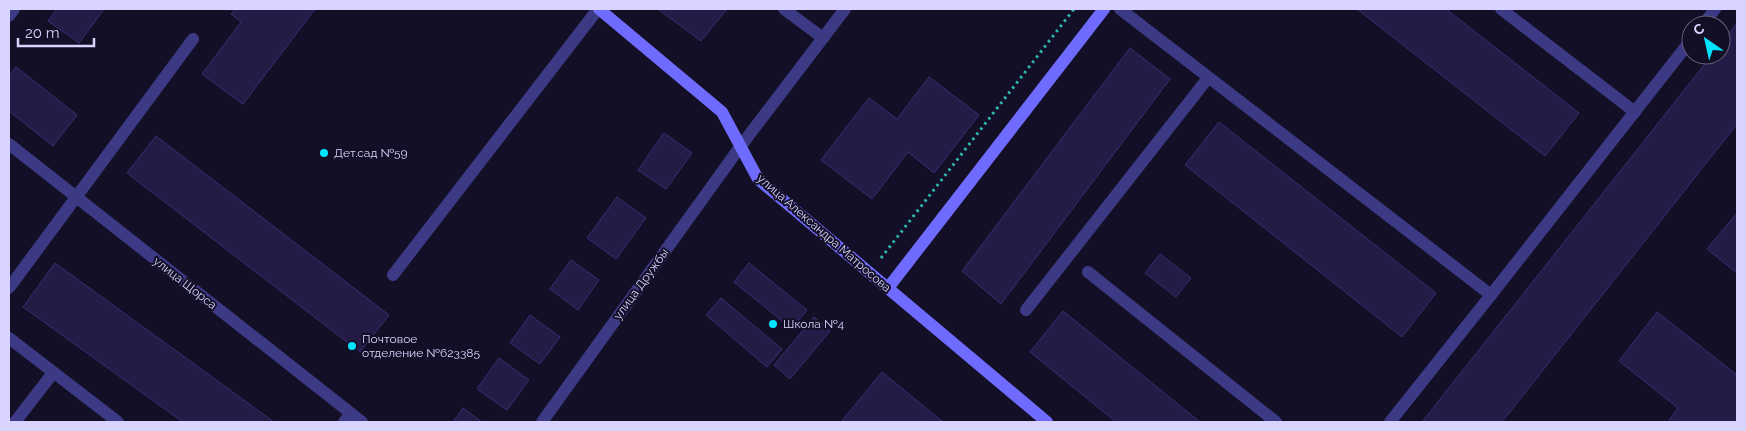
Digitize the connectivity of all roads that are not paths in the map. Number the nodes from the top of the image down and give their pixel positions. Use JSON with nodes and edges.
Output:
{"nodes":[{"id":1,"x":14,"y":9,"type":"edge"},
{"id":2,"x":598,"y":9,"type":"edge"},
{"id":3,"x":784,"y":9,"type":"edge"},
{"id":4,"x":845,"y":9,"type":"edge"},
{"id":5,"x":1104,"y":9,"type":"edge"},
{"id":6,"x":1120,"y":9,"type":"edge"},
{"id":7,"x":1501,"y":9,"type":"edge"},
{"id":8,"x":9,"y":16,"type":"edge"},
{"id":9,"x":823,"y":38,"type":"junction"},
{"id":10,"x":193,"y":39,"type":"dead end"},
{"id":11,"x":1681,"y":53,"type":"edge"},
{"id":12,"x":1208,"y":78,"type":"junction"},
{"id":13,"x":1635,"y":112,"type":"junction"},
{"id":14,"x":9,"y":144,"type":"edge"},
{"id":15,"x":740,"y":146,"type":"junction"},
{"id":16,"x":76,"y":197,"type":"junction"},
{"id":17,"x":1088,"y":272,"type":"dead end"},
{"id":18,"x":393,"y":275,"type":"dead end"},
{"id":19,"x":9,"y":288,"type":"edge"},
{"id":20,"x":888,"y":288,"type":"junction"},
{"id":21,"x":1491,"y":295,"type":"junction"},
{"id":22,"x":1026,"y":310,"type":"dead end"},
{"id":23,"x":9,"y":338,"type":"edge"},
{"id":24,"x":53,"y":374,"type":"junction"},
{"id":25,"x":347,"y":418,"type":"edge"},
{"id":26,"x":15,"y":422,"type":"edge"},
{"id":27,"x":118,"y":422,"type":"edge"},
{"id":28,"x":362,"y":422,"type":"edge"},
{"id":29,"x":542,"y":422,"type":"edge"},
{"id":30,"x":1046,"y":422,"type":"edge"},
{"id":31,"x":1276,"y":422,"type":"edge"},
{"id":32,"x":1390,"y":422,"type":"edge"}],
"edges":[{"from":1,"to":8,"type":"street"},
{"from":2,"to":15,"type":"street","name":"улица Александра Матросова"},
{"from":2,"to":18,"type":"street"},
{"from":3,"to":9,"type":"street"},
{"from":4,"to":9,"type":"street","name":"улица Дружбы"},
{"from":5,"to":20,"type":"street"},
{"from":6,"to":12,"type":"street"},
{"from":7,"to":13,"type":"street"},
{"from":9,"to":15,"type":"street","name":"улица Дружбы"},
{"from":10,"to":16,"type":"street"},
{"from":11,"to":13,"type":"street"},
{"from":12,"to":21,"type":"street"},
{"from":12,"to":22,"type":"street"},
{"from":13,"to":21,"type":"street"},
{"from":14,"to":16,"type":"street","name":"улица Щорса"},
{"from":15,"to":20,"type":"street","name":"улица Александра Матросова"},
{"from":15,"to":29,"type":"street","name":"улица Дружбы"},
{"from":16,"to":19,"type":"street"},
{"from":16,"to":25,"type":"street","name":"улица Щорса"},
{"from":17,"to":31,"type":"street"},
{"from":20,"to":30,"type":"street","name":"улица Александра Матросова"},
{"from":21,"to":32,"type":"street"},
{"from":23,"to":24,"type":"street"},
{"from":24,"to":26,"type":"street"},
{"from":24,"to":27,"type":"street"},
{"from":25,"to":28,"type":"street","name":"улица Щорса"}]}
